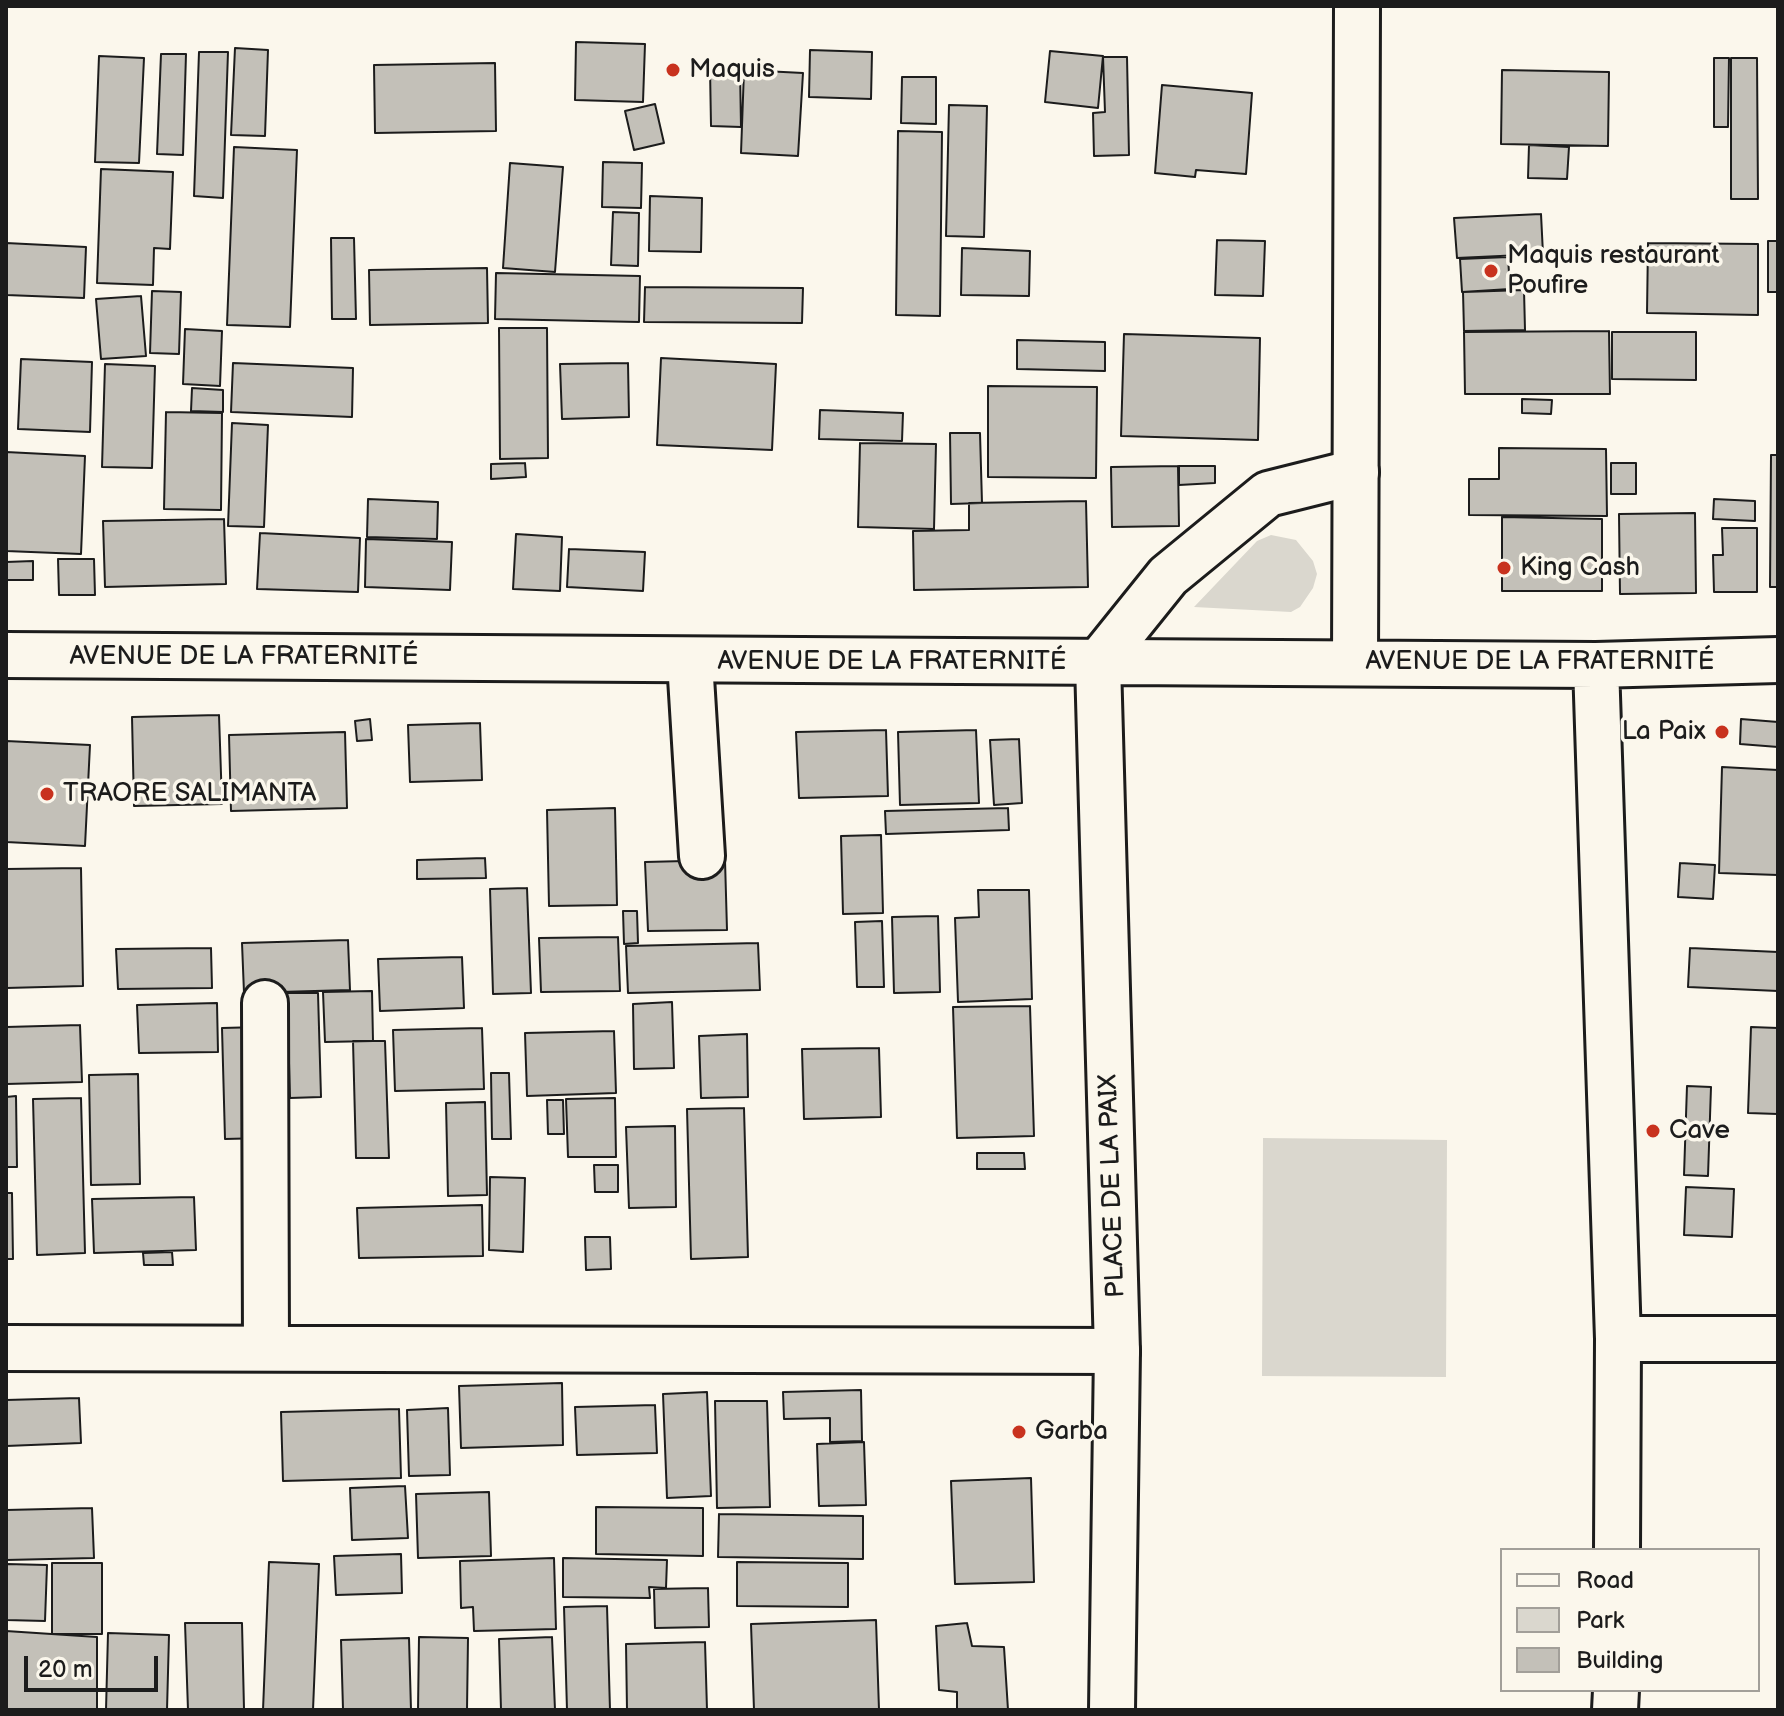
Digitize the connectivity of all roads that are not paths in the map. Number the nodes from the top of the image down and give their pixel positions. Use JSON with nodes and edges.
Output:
{"nodes":[{"id":1,"x":1357,"y":6,"type":"edge"},
{"id":2,"x":1356,"y":472,"type":"junction"},
{"id":3,"x":6,"y":655,"type":"edge"},
{"id":4,"x":1778,"y":660,"type":"edge"},
{"id":5,"x":690,"y":661,"type":"junction"},
{"id":6,"x":1355,"y":662,"type":"junction"},
{"id":7,"x":1098,"y":663,"type":"junction"},
{"id":8,"x":1596,"y":665,"type":"junction"},
{"id":9,"x":702,"y":856,"type":"dead end"},
{"id":10,"x":265,"y":1003,"type":"dead end"},
{"id":11,"x":1618,"y":1339,"type":"junction"},
{"id":12,"x":1778,"y":1339,"type":"edge"},
{"id":13,"x":6,"y":1348,"type":"edge"},
{"id":14,"x":266,"y":1348,"type":"junction"},
{"id":15,"x":1117,"y":1351,"type":"junction"},
{"id":16,"x":1617,"y":1548,"type":"edge"},
{"id":17,"x":1112,"y":1710,"type":"edge"}],
"edges":[{"from":1,"to":2,"type":"main road"},
{"from":2,"to":6,"type":"main road"},
{"from":2,"to":7,"type":"main road"},
{"from":3,"to":5,"type":"main road","name":"AVENUE DE LA FRATERNITÉ"},
{"from":4,"to":8,"type":"main road","name":"AVENUE DE LA FRATERNITÉ"},
{"from":5,"to":7,"type":"main road","name":"AVENUE DE LA FRATERNITÉ"},
{"from":5,"to":9,"type":"main road"},
{"from":6,"to":7,"type":"main road","name":"AVENUE DE LA FRATERNITÉ"},
{"from":6,"to":8,"type":"main road","name":"AVENUE DE LA FRATERNITÉ"},
{"from":7,"to":15,"type":"main road","name":"PLACE DE LA PAIX"},
{"from":8,"to":11,"type":"main road"},
{"from":10,"to":14,"type":"main road"},
{"from":11,"to":12,"type":"main road"},
{"from":11,"to":16,"type":"main road"},
{"from":13,"to":14,"type":"main road"},
{"from":14,"to":15,"type":"main road"},
{"from":15,"to":17,"type":"main road","name":"PLACE DE LA PAIX"}]}
